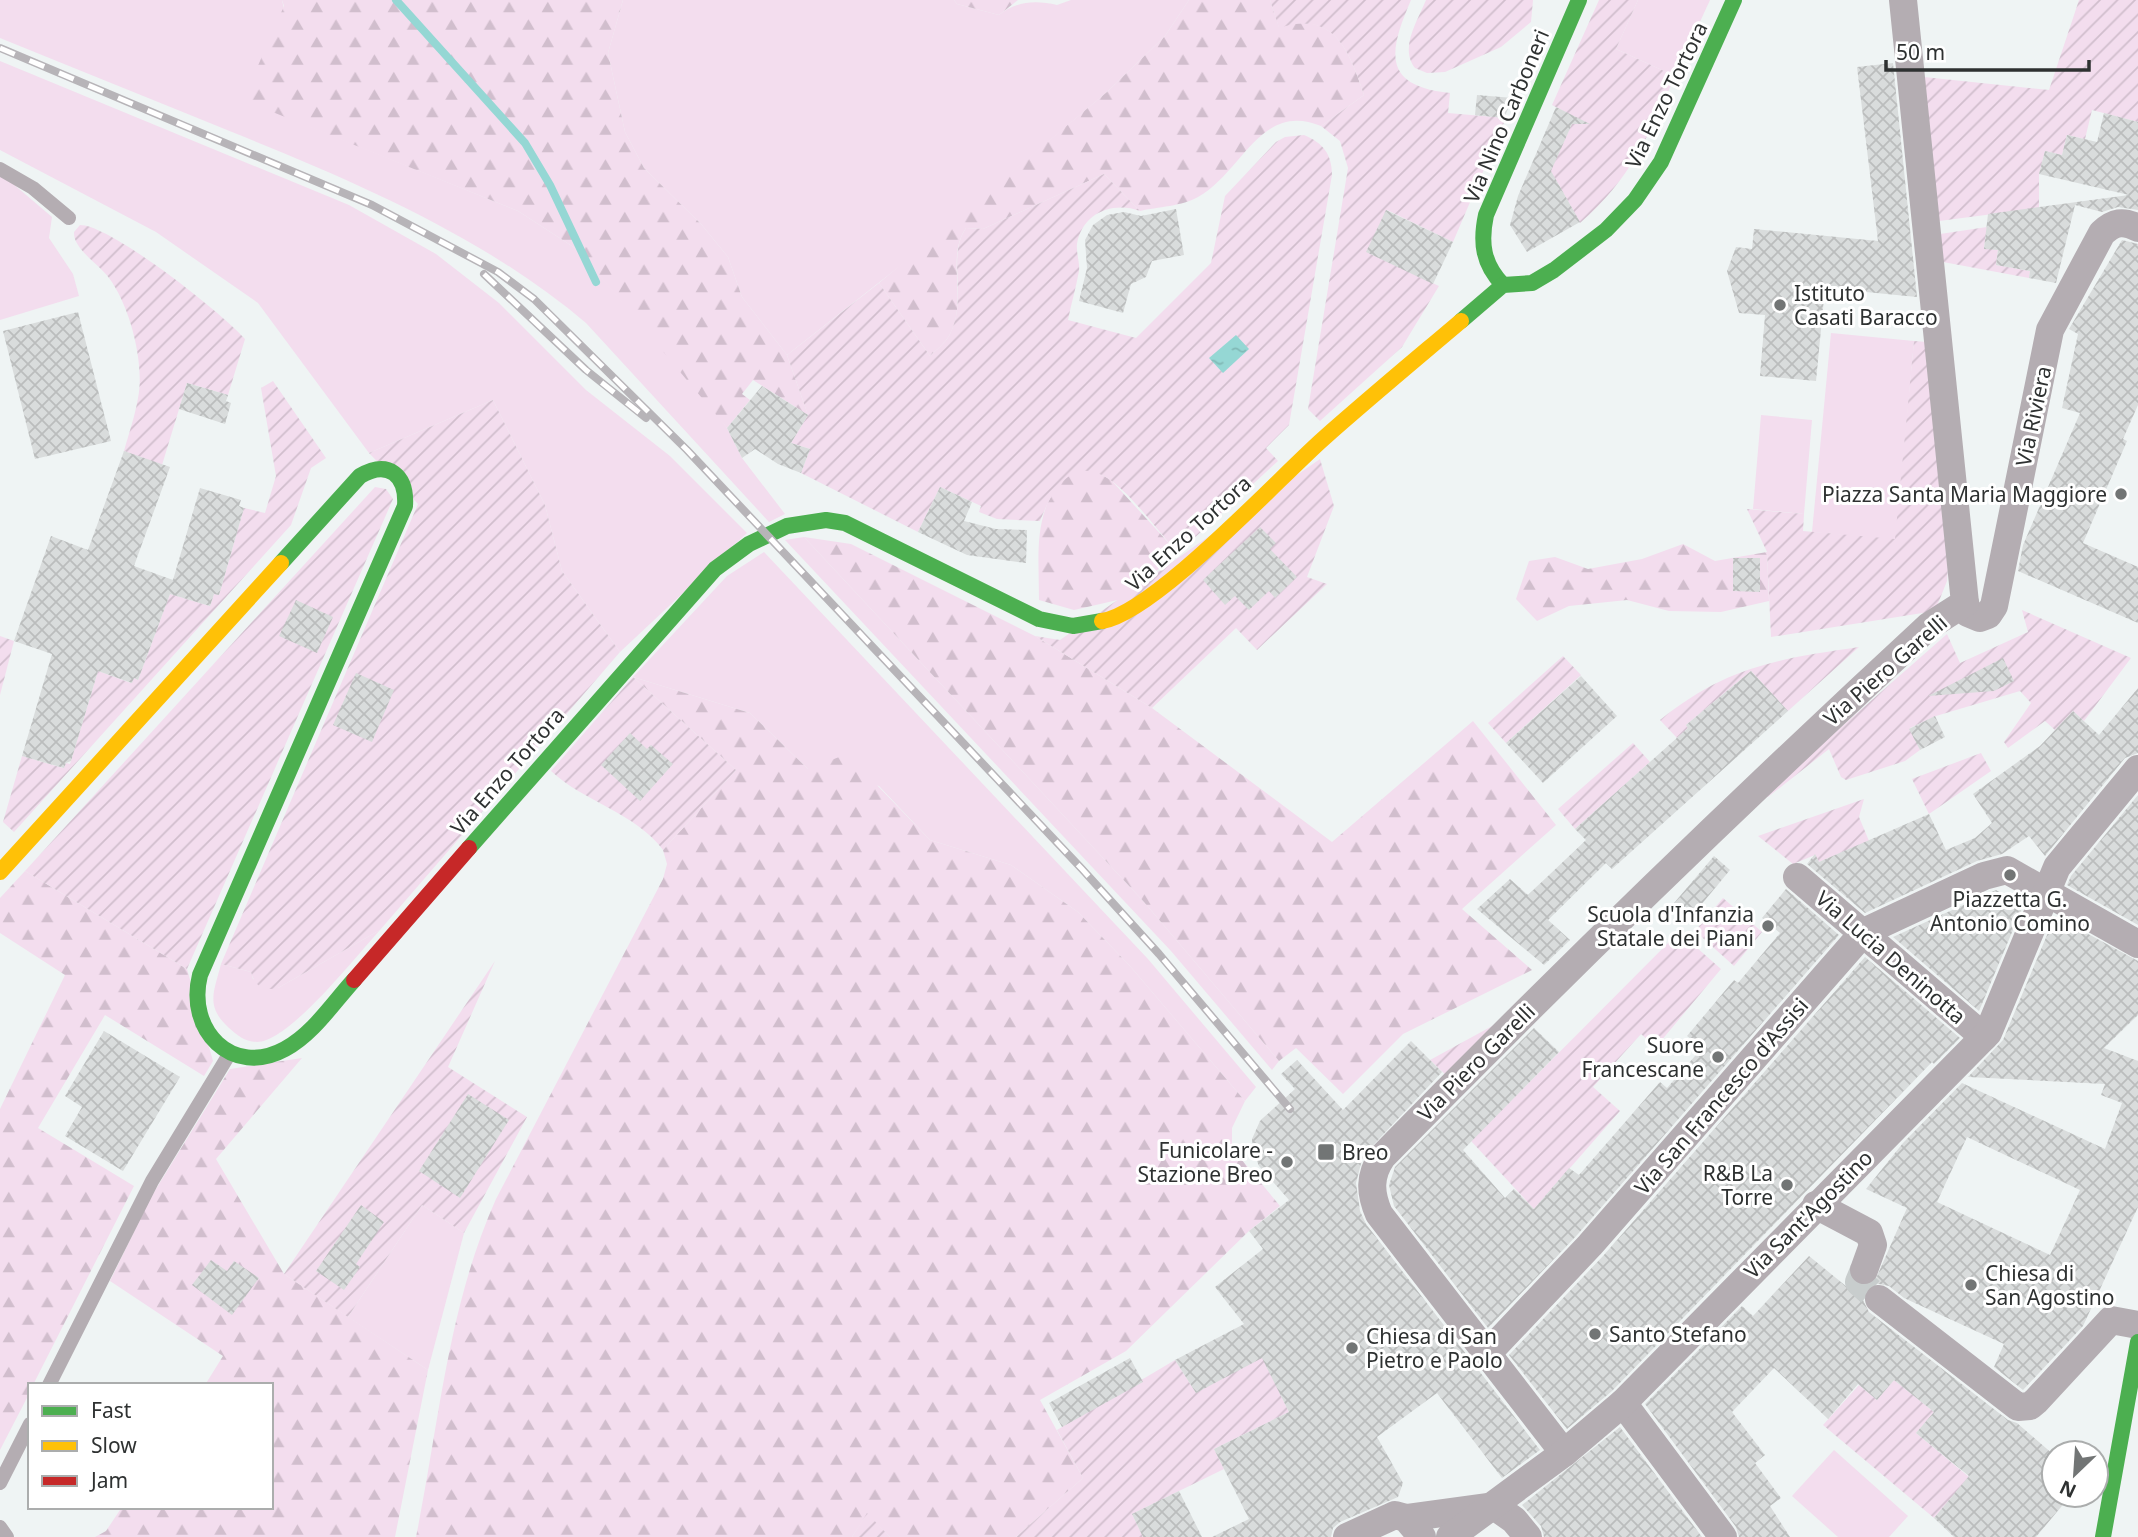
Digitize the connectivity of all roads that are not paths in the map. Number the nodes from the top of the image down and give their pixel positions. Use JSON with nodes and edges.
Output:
{"nodes":[{"id":1,"x":1579,"y":0,"type":"edge"},
{"id":2,"x":1734,"y":0,"type":"edge"},
{"id":3,"x":1903,"y":0,"type":"edge"},
{"id":4,"x":0,"y":169,"type":"edge"},
{"id":5,"x":69,"y":218,"type":"dead end"},
{"id":6,"x":2138,"y":228,"type":"edge"},
{"id":7,"x":1503,"y":285,"type":"junction"},
{"id":8,"x":1965,"y":603,"type":"junction"},
{"id":9,"x":2138,"y":769,"type":"edge"},
{"id":10,"x":0,"y":872,"type":"edge"},
{"id":11,"x":1797,"y":877,"type":"dead end"},
{"id":12,"x":2047,"y":891,"type":"junction"},
{"id":13,"x":1864,"y":932,"type":"junction"},
{"id":14,"x":2138,"y":944,"type":"edge"},
{"id":15,"x":1984,"y":1037,"type":"junction"},
{"id":16,"x":231,"y":1052,"type":"junction"},
{"id":17,"x":1816,"y":1205,"type":"junction"},
{"id":18,"x":1864,"y":1270,"type":"tunnel mouth"},
{"id":19,"x":1879,"y":1299,"type":"tunnel mouth"},
{"id":20,"x":2138,"y":1325,"type":"edge"},
{"id":21,"x":2138,"y":1342,"type":"edge"},
{"id":22,"x":1486,"y":1355,"type":"junction"},
{"id":23,"x":50,"y":1383,"type":"edge"},
{"id":24,"x":1623,"y":1404,"type":"junction"},
{"id":25,"x":28,"y":1428,"type":"edge"},
{"id":26,"x":1564,"y":1453,"type":"junction"},
{"id":27,"x":0,"y":1483,"type":"edge"},
{"id":28,"x":1514,"y":1520,"type":"edge"},
{"id":29,"x":1406,"y":1523,"type":"edge"},
{"id":30,"x":0,"y":1527,"type":"edge"},
{"id":31,"x":7,"y":1537,"type":"edge"},
{"id":32,"x":1348,"y":1537,"type":"edge"},
{"id":33,"x":1450,"y":1537,"type":"edge"},
{"id":34,"x":1723,"y":1537,"type":"edge"},
{"id":35,"x":2103,"y":1537,"type":"edge"}],
"edges":[{"from":1,"to":7,"type":"street","name":"Via Nino Carboneri"},
{"from":2,"to":7,"type":"street","name":"Via Enzo Tortora"},
{"from":3,"to":8,"type":"street","name":"Via Piero Garelli"},
{"from":4,"to":5,"type":"lane"},
{"from":6,"to":8,"type":"street","name":"Via Riviera"},
{"from":7,"to":16,"type":"street","name":"Via Enzo Tortora"},
{"from":8,"to":22,"type":"street","name":"Via Piero Garelli"},
{"from":9,"to":12,"type":"street","name":"Via Sant'Agostino"},
{"from":10,"to":16,"type":"street"},
{"from":11,"to":13,"type":"street","name":"Via Lucia Deninotta"},
{"from":12,"to":13,"type":"street","name":"Via San Francesco d'Assisi"},
{"from":12,"to":14,"type":"street"},
{"from":12,"to":15,"type":"street","name":"Via Sant'Agostino"},
{"from":13,"to":15,"type":"street","name":"Via Lucia Deninotta"},
{"from":13,"to":22,"type":"street","name":"Via San Francesco d'Assisi"},
{"from":15,"to":17,"type":"street","name":"Via Sant'Agostino"},
{"from":16,"to":23,"type":"lane"},
{"from":17,"to":18,"type":"street"},
{"from":17,"to":24,"type":"street","name":"Via Sant'Agostino"},
{"from":19,"to":20,"type":"street"},
{"from":21,"to":35,"type":"street"},
{"from":22,"to":26,"type":"street"},
{"from":24,"to":26,"type":"street","name":"Via Sant'Agostino"},
{"from":24,"to":34,"type":"street"},
{"from":25,"to":27,"type":"lane"},
{"from":26,"to":28,"type":"street","name":"Via Sant'Agostino"},
{"from":28,"to":29,"type":"street"},
{"from":28,"to":33,"type":"street","name":"Via Sant'Agostino"},
{"from":29,"to":32,"type":"street"},
{"from":30,"to":31,"type":"lane"}]}
